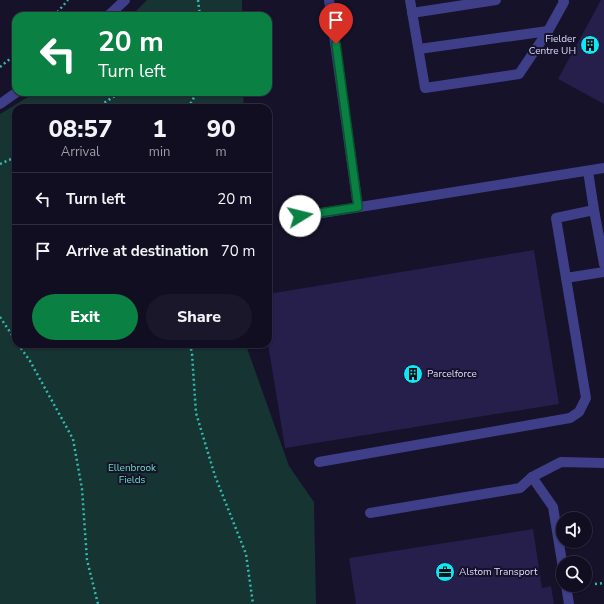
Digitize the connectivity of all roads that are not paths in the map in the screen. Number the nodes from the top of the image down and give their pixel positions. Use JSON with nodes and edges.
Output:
{"nodes":[{"id":1,"x":125,"y":0,"type":"edge"},
{"id":2,"x":330,"y":0,"type":"edge"},
{"id":3,"x":410,"y":0,"type":"edge"},
{"id":4,"x":496,"y":0,"type":"edge"},
{"id":5,"x":563,"y":0,"type":"edge"},
{"id":6,"x":112,"y":12,"type":"edge"},
{"id":7,"x":412,"y":13,"type":"junction"},
{"id":8,"x":548,"y":31,"type":"junction"},
{"id":9,"x":418,"y":49,"type":"junction"},
{"id":10,"x":12,"y":96,"type":"edge"},
{"id":11,"x":0,"y":104,"type":"edge"},
{"id":12,"x":604,"y":168,"type":"edge"},
{"id":13,"x":588,"y":171,"type":"junction"},
{"id":14,"x":358,"y":207,"type":"junction"},
{"id":15,"x":594,"y":210,"type":"junction"},
{"id":16,"x":285,"y":219,"type":"dead end"},
{"id":17,"x":604,"y":264,"type":"edge"},
{"id":18,"x":604,"y":272,"type":"edge"},
{"id":19,"x":566,"y":278,"type":"junction"},
{"id":20,"x":319,"y":462,"type":"dead end"},
{"id":21,"x":604,"y":463,"type":"edge"},
{"id":22,"x":532,"y":477,"type":"junction"},
{"id":23,"x":370,"y":514,"type":"dead end"},
{"id":24,"x":561,"y":556,"type":"edge"},
{"id":25,"x":567,"y":592,"type":"edge"},
{"id":26,"x":569,"y":604,"type":"edge"}],
"edges":[{"from":1,"to":6,"type":"street"},
{"from":2,"to":14,"type":"street"},
{"from":3,"to":7,"type":"street"},
{"from":4,"to":7,"type":"street"},
{"from":5,"to":8,"type":"street"},
{"from":7,"to":9,"type":"street"},
{"from":8,"to":9,"type":"street"},
{"from":8,"to":9,"type":"street"},
{"from":10,"to":11,"type":"street"},
{"from":12,"to":13,"type":"street"},
{"from":13,"to":14,"type":"street"},
{"from":13,"to":15,"type":"street"},
{"from":14,"to":16,"type":"street"},
{"from":15,"to":17,"type":"street"},
{"from":15,"to":19,"type":"street"},
{"from":18,"to":19,"type":"street"},
{"from":19,"to":20,"type":"street"},
{"from":21,"to":22,"type":"street"},
{"from":22,"to":23,"type":"street"},
{"from":22,"to":24,"type":"street"},
{"from":25,"to":26,"type":"street"}]}
